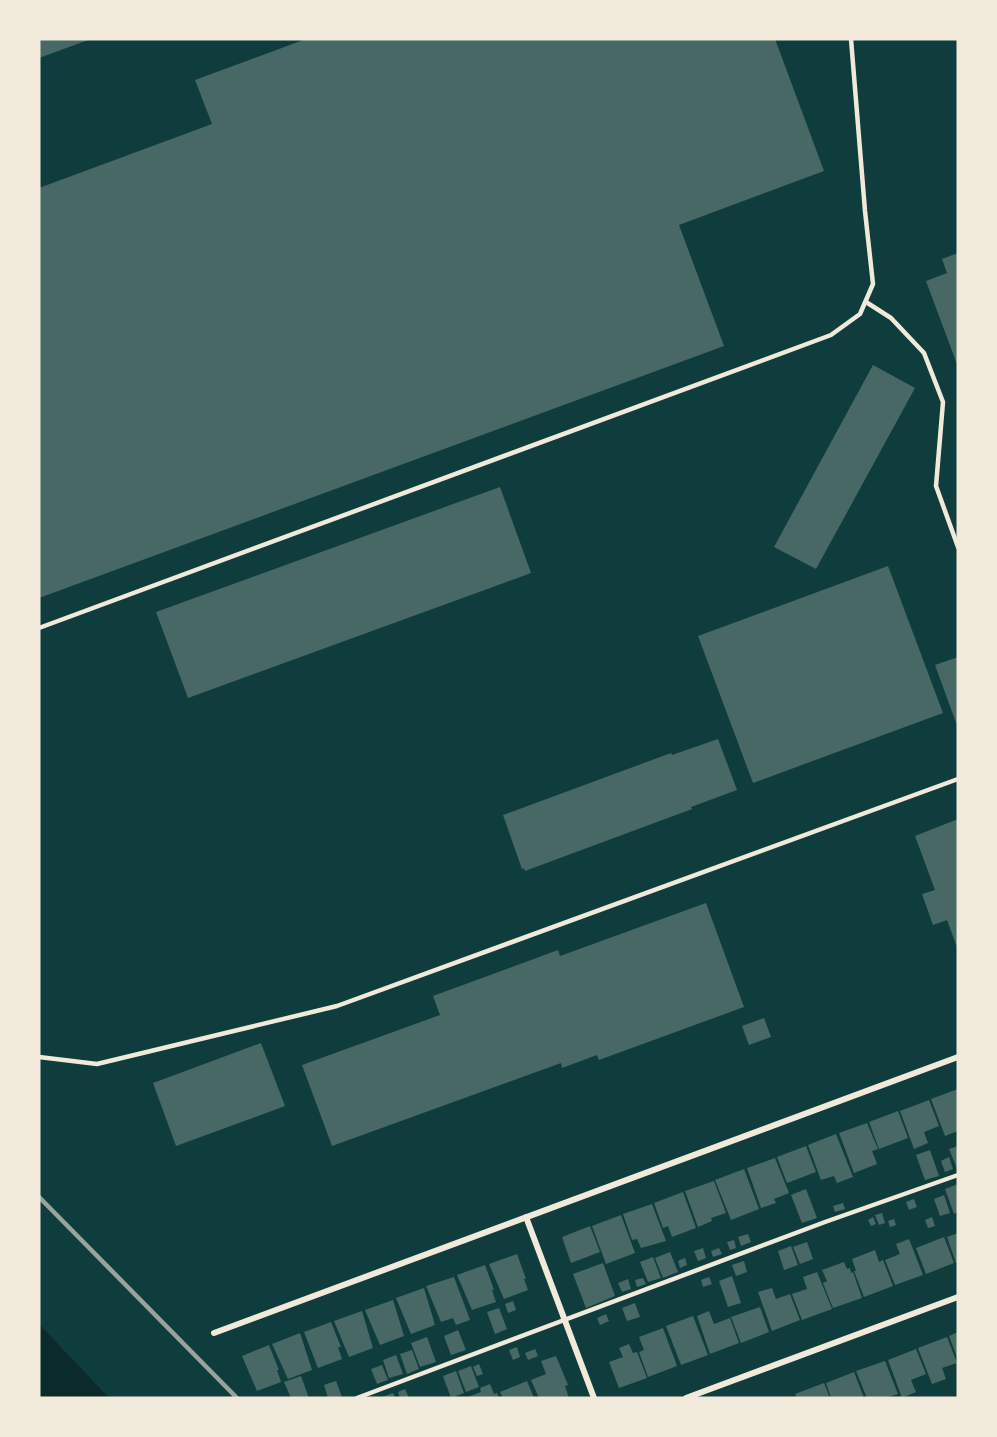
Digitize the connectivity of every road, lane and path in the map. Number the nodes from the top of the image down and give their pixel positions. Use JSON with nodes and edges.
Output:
{"nodes":[{"id":1,"x":851,"y":39,"type":"edge"},
{"id":2,"x":866,"y":302,"type":"junction"},
{"id":3,"x":958,"y":547,"type":"edge"},
{"id":4,"x":39,"y":628,"type":"edge"},
{"id":5,"x":958,"y":779,"type":"edge"},
{"id":6,"x":39,"y":1057,"type":"edge"},
{"id":7,"x":958,"y":1057,"type":"edge"},
{"id":8,"x":958,"y":1175,"type":"edge"},
{"id":9,"x":526,"y":1217,"type":"junction"},
{"id":10,"x":958,"y":1297,"type":"edge"},
{"id":11,"x":566,"y":1321,"type":"junction"},
{"id":12,"x":214,"y":1333,"type":"dead end"},
{"id":13,"x":357,"y":1398,"type":"edge"},
{"id":14,"x":594,"y":1398,"type":"edge"},
{"id":15,"x":686,"y":1398,"type":"edge"}],
"edges":[{"from":1,"to":2,"type":"lane"},
{"from":2,"to":3,"type":"lane"},
{"from":2,"to":4,"type":"lane"},
{"from":5,"to":6,"type":"lane"},
{"from":7,"to":9,"type":"street"},
{"from":8,"to":11,"type":"lane"},
{"from":9,"to":11,"type":"street"},
{"from":9,"to":12,"type":"street"},
{"from":10,"to":15,"type":"street"},
{"from":11,"to":13,"type":"lane"},
{"from":11,"to":14,"type":"street"}]}
